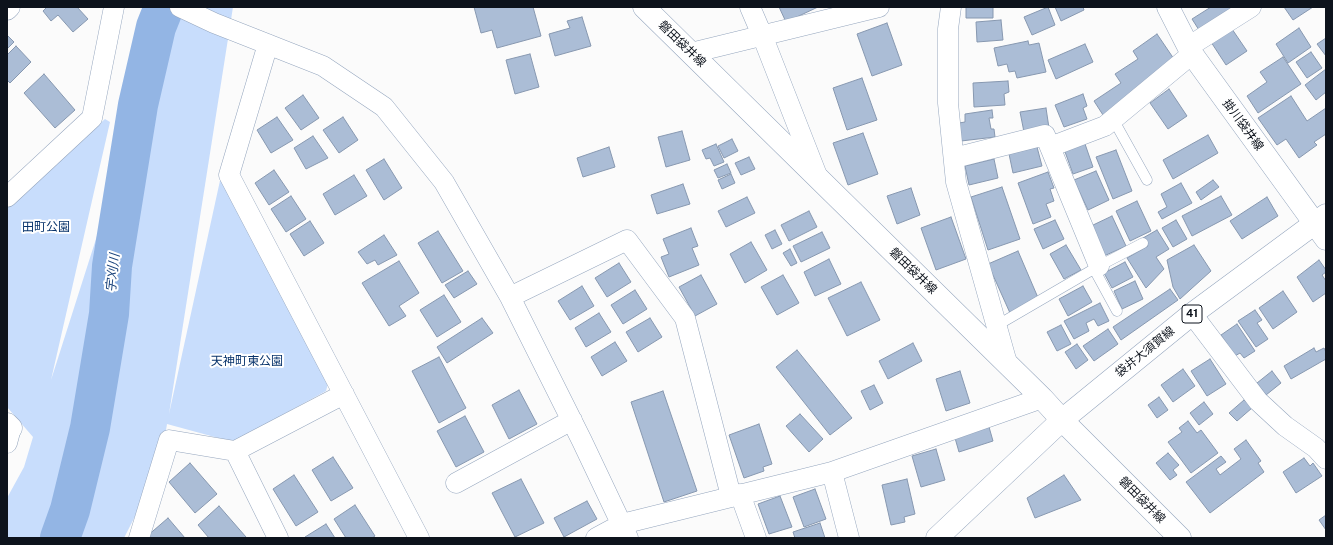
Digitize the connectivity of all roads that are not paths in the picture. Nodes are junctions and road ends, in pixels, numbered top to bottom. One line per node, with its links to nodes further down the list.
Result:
1 (10, 7): 10 (street)
2 (114, 7): 20 (street)
3 (180, 7): 12 (street)
4 (644, 7): 14 (main road, 磐田袋井線)
5 (750, 7): 11 (street)
6 (879, 7): 11 (street)
7 (952, 7): 17 (street)
8 (1168, 7): 13 (main road, 掛川袋井線)
9 (1251, 7): 13 (street)
10 (7, 10)
11 (762, 35): 14 (street); 18 (street)
12 (268, 44): 24 (street); 29 (street)
13 (1190, 50): 15 (street); 21 (main road, 掛川袋井線)
14 (691, 53): 18 (main road, 磐田袋井線)
15 (1113, 119): 16 (street); 19 (lane)
16 (1050, 147): 17 (street); 23 (street)
17 (954, 158): 27 (street)
18 (818, 178): 28 (main road, 磐田袋井線)
19 (1147, 180)
20 (7, 197)
21 (1322, 226): 26 (main road, 袋井大須賀線 / 41)
22 (1143, 243): 23 (lane)
23 (1096, 267): 25 (lane); 27 (lane)
24 (510, 297): 31 (street); 37 (street)
25 (1117, 311)
26 (1192, 314): 32 (main road, 袋井大須賀線 / 41); 34 (street)
27 (996, 326): 28 (street)
28 (1006, 363): 30 (main road, 磐田袋井線)
29 (344, 394): 33 (street); 41 (street)
30 (1042, 398): 32 (main road, 磐田袋井線); 35 (street)
31 (572, 420): 36 (street); 38 (street)
32 (1062, 420): 45 (main road, 袋井大須賀線); 46 (main road, 磐田袋井線)
33 (235, 451): 39 (street); 40 (street)
34 (1326, 458)
35 (832, 472): 37 (street); 44 (street)
36 (456, 483)
37 (736, 495): 38 (street); 43 (street)
38 (625, 531): 42 (street)
39 (139, 538)
40 (278, 538)
41 (420, 538)
42 (596, 538)
43 (756, 538)
44 (849, 538)
45 (937, 538)
46 (1180, 538)

